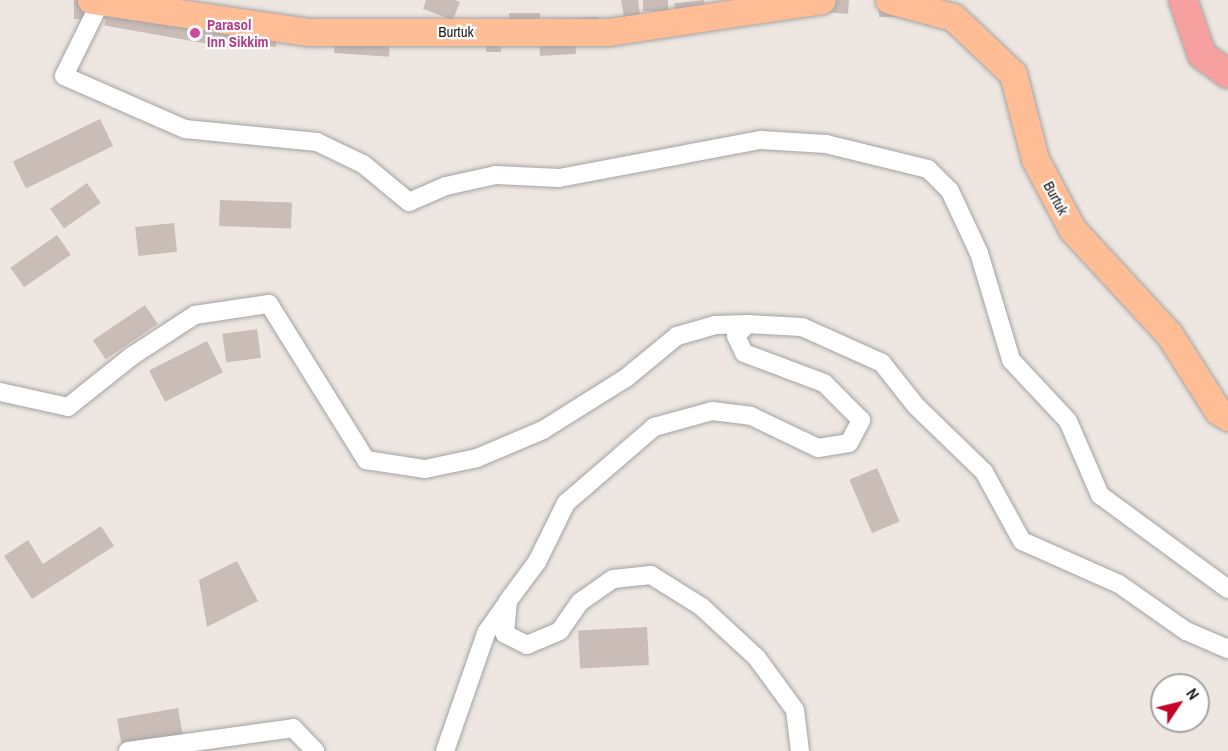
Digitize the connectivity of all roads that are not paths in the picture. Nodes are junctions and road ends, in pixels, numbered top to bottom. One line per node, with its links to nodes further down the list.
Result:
1 (822, 0): 4 (main road, Burtuk)
2 (889, 0): 8 (main road, Burtuk)
3 (1183, 0): 5 (highway)
4 (96, 1): 9 (street)
5 (1228, 74)
6 (747, 324): 7 (street); 10 (street); 11 (street)
7 (0, 392)
8 (1228, 417)
9 (1228, 589)
10 (508, 602): 14 (street); 15 (street)
11 (1228, 649)
12 (128, 751): 13 (street)
13 (315, 751)
14 (445, 751)
15 (800, 751)

